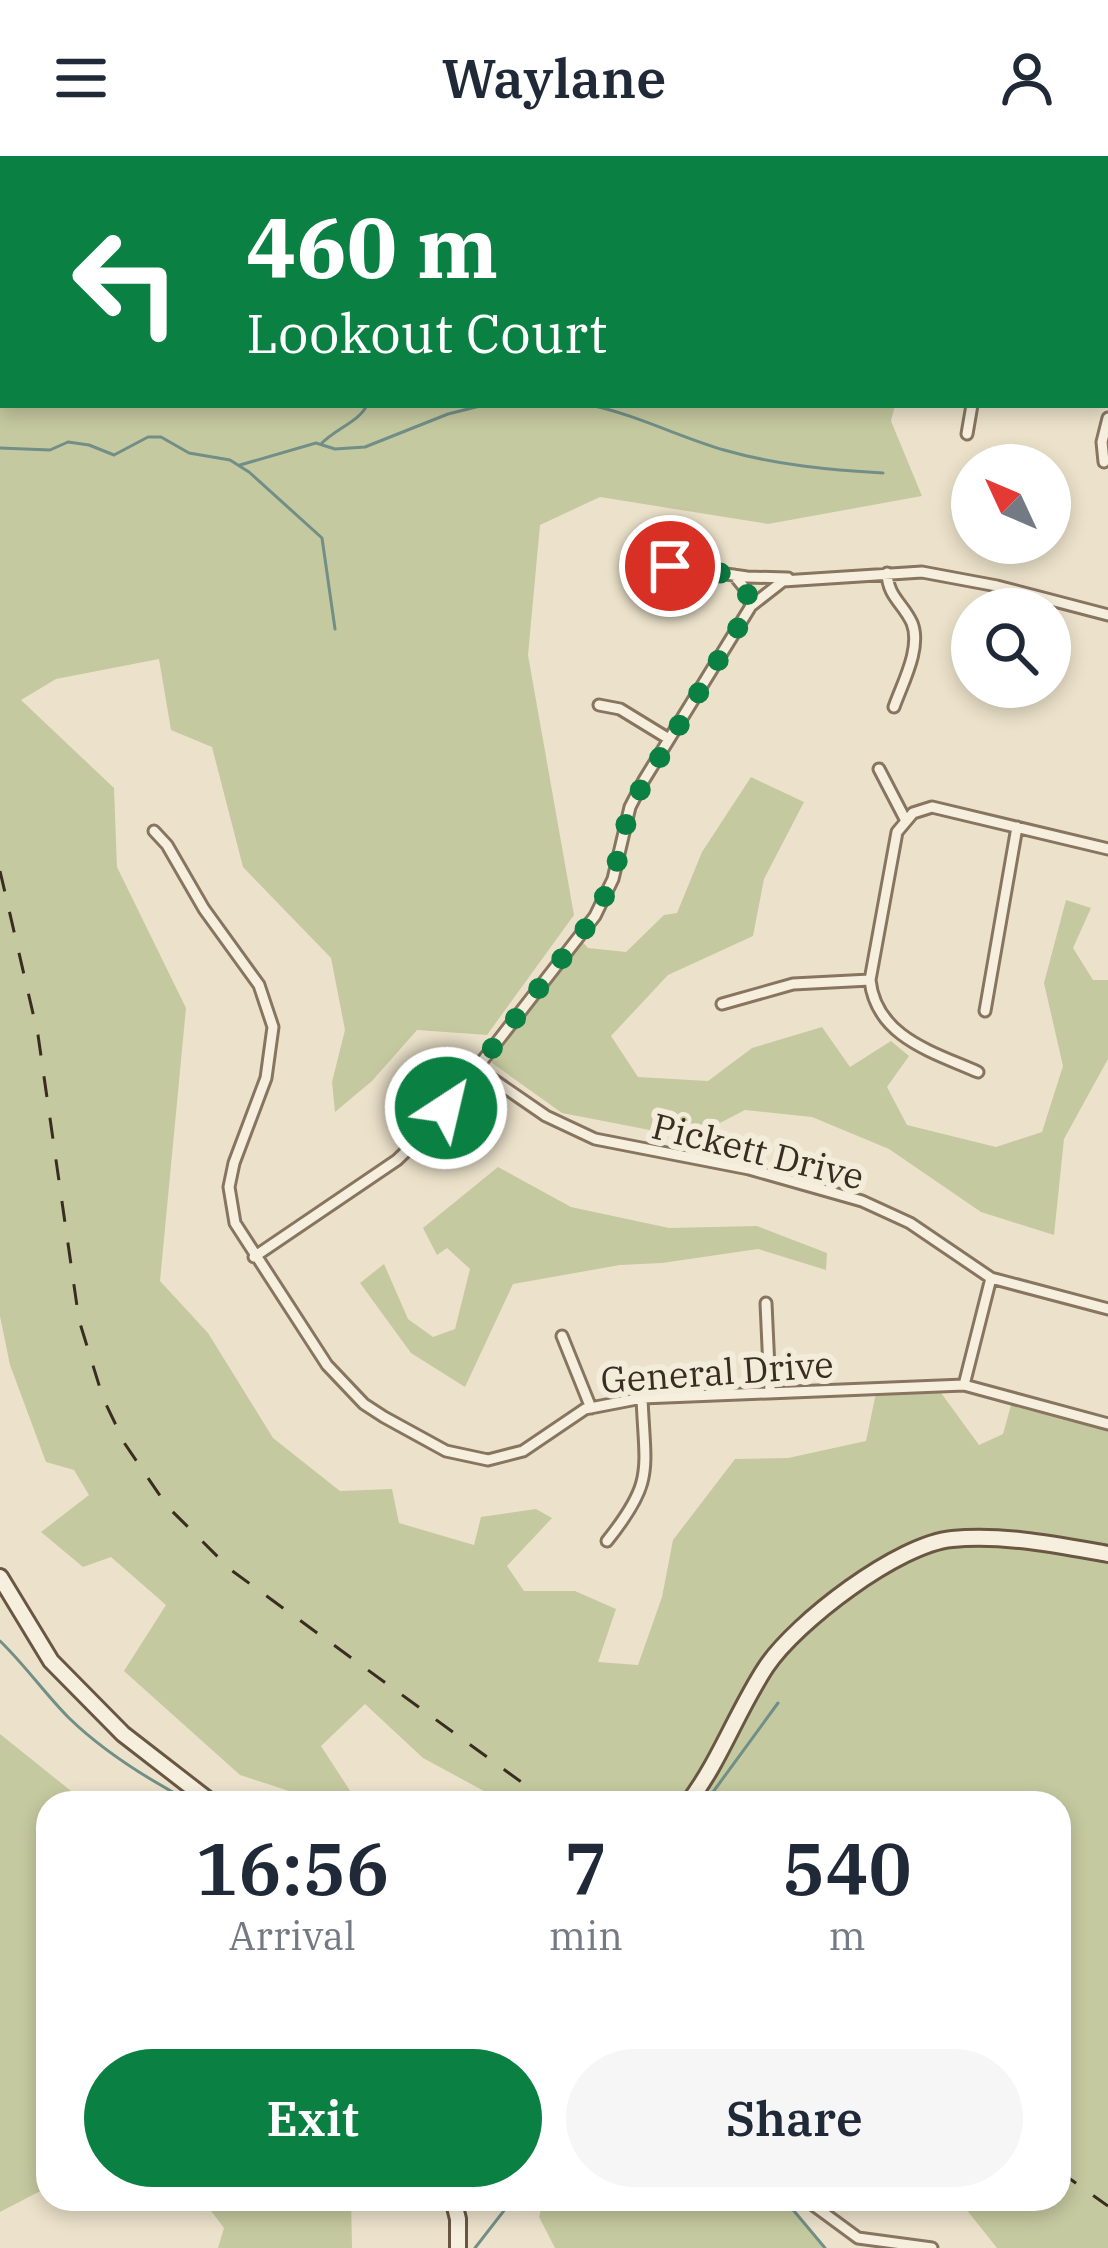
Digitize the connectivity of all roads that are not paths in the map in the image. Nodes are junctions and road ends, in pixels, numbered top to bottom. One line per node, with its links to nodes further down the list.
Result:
1 (972, 408): 3 (street)
2 (1108, 418): 4 (street)
3 (967, 434)
4 (1103, 462)
5 (627, 560): 7 (street)
6 (887, 573): 8 (street); 10 (street); 12 (street)
7 (734, 575): 8 (street); 9 (street)
8 (794, 578): 9 (street)
9 (751, 606): 13 (street)
10 (1108, 615)
11 (599, 705): 13 (street)
12 (894, 707)
13 (669, 739): 22 (street)
14 (879, 769): 15 (street)
15 (905, 819): 16 (street); 19 (street)
16 (1017, 826): 18 (street); 21 (street)
17 (154, 831): 24 (street, General Drive)
18 (1108, 850)
19 (870, 980): 20 (street); 23 (street)
20 (722, 1004)
21 (985, 1011)
22 (475, 1066): 24 (street); 25 (street, Pickett Drive)
23 (978, 1072)
24 (254, 1257): 32 (street, General Drive)
25 (992, 1278): 27 (street, Pickett Drive); 29 (street)
26 (766, 1303): 30 (street)
27 (1108, 1309)
28 (562, 1336): 32 (street)
29 (964, 1385): 30 (street, General Drive); 33 (street, General Drive)
30 (770, 1391): 31 (street, General Drive)
31 (642, 1398): 32 (street, General Drive); 34 (street)
32 (591, 1408)
33 (1108, 1424)
34 (607, 1541)
35 (1108, 1554): 38 (street)
36 (0, 1577): 37 (street)
37 (196, 1791)
38 (695, 1791)
39 (456, 2211): 41 (street)
40 (819, 2211): 42 (street)
41 (458, 2248)
42 (932, 2248)

